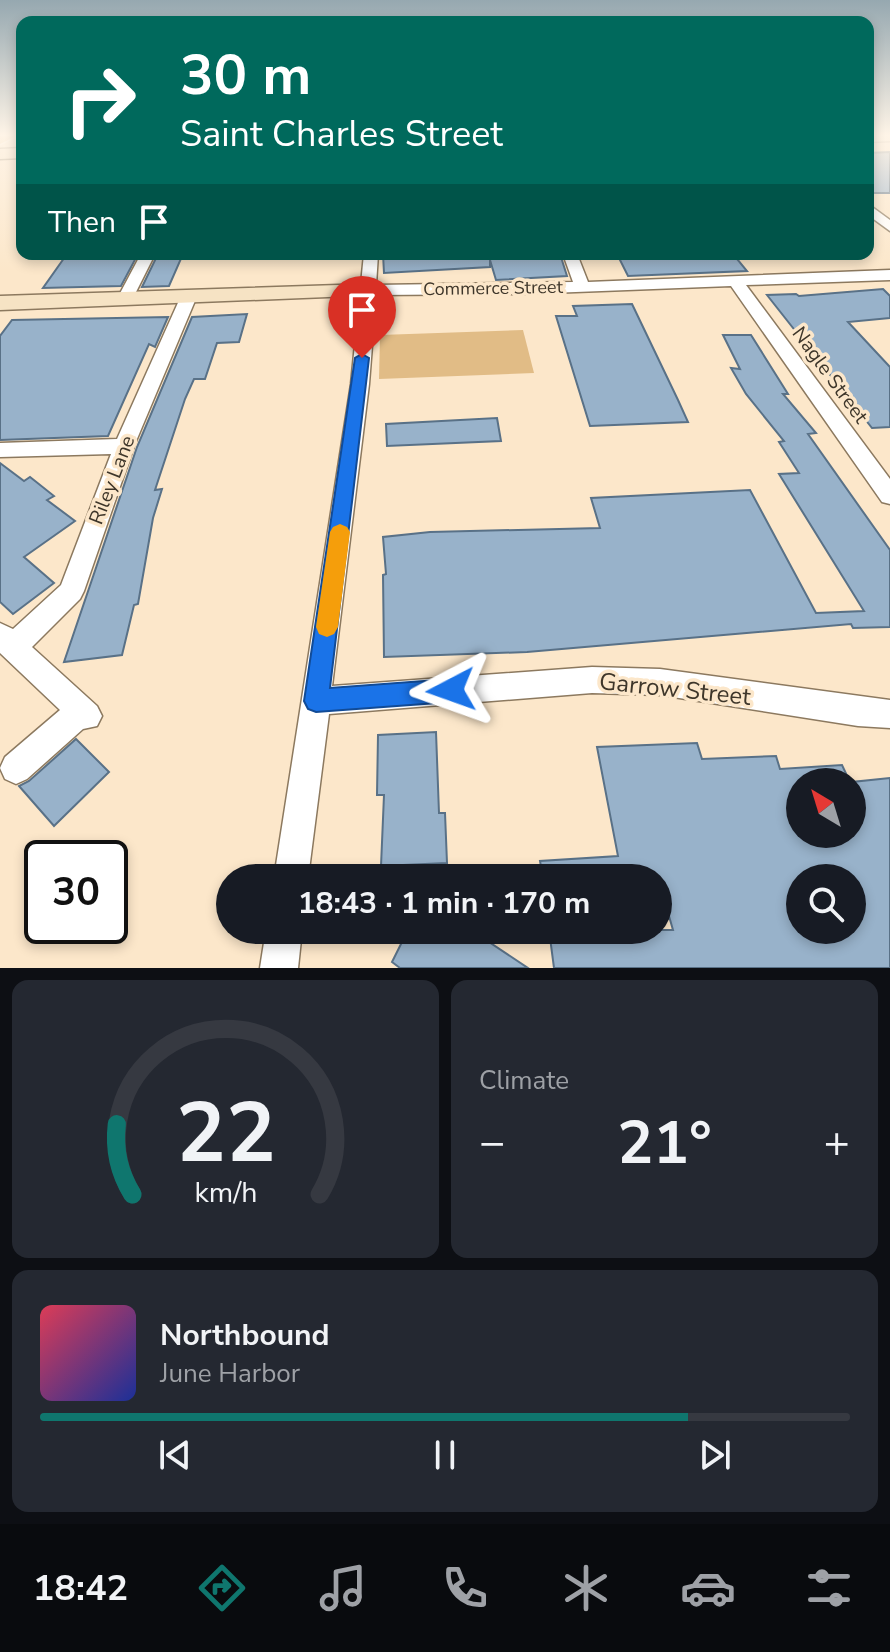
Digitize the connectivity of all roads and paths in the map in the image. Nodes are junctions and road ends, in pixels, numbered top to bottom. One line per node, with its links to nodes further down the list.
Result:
1 (874, 213): 2 (street)
2 (890, 227)
3 (145, 260): 11 (street)
4 (371, 260): 9 (street)
5 (572, 260): 8 (street)
6 (890, 275): 7 (street, Commerce Street)
7 (735, 281): 8 (street, Commerce Street); 15 (street, Nagle Street)
8 (582, 286): 9 (street, Commerce Street)
9 (369, 290): 10 (street, Commerce Street); 17 (street)
10 (189, 296): 11 (street, Commerce Street); 13 (street, Riley Lane)
11 (125, 299): 12 (street, Commerce Street)
12 (0, 303)
13 (124, 446): 14 (street); 16 (street, Riley Lane)
14 (0, 450)
15 (890, 496)
16 (6, 641): 19 (street)
17 (316, 701): 18 (street, Garrow Street); 20 (street)
18 (890, 714)
19 (16, 768)
20 (293, 864)
21 (282, 944): 22 (street)
22 (279, 968)

